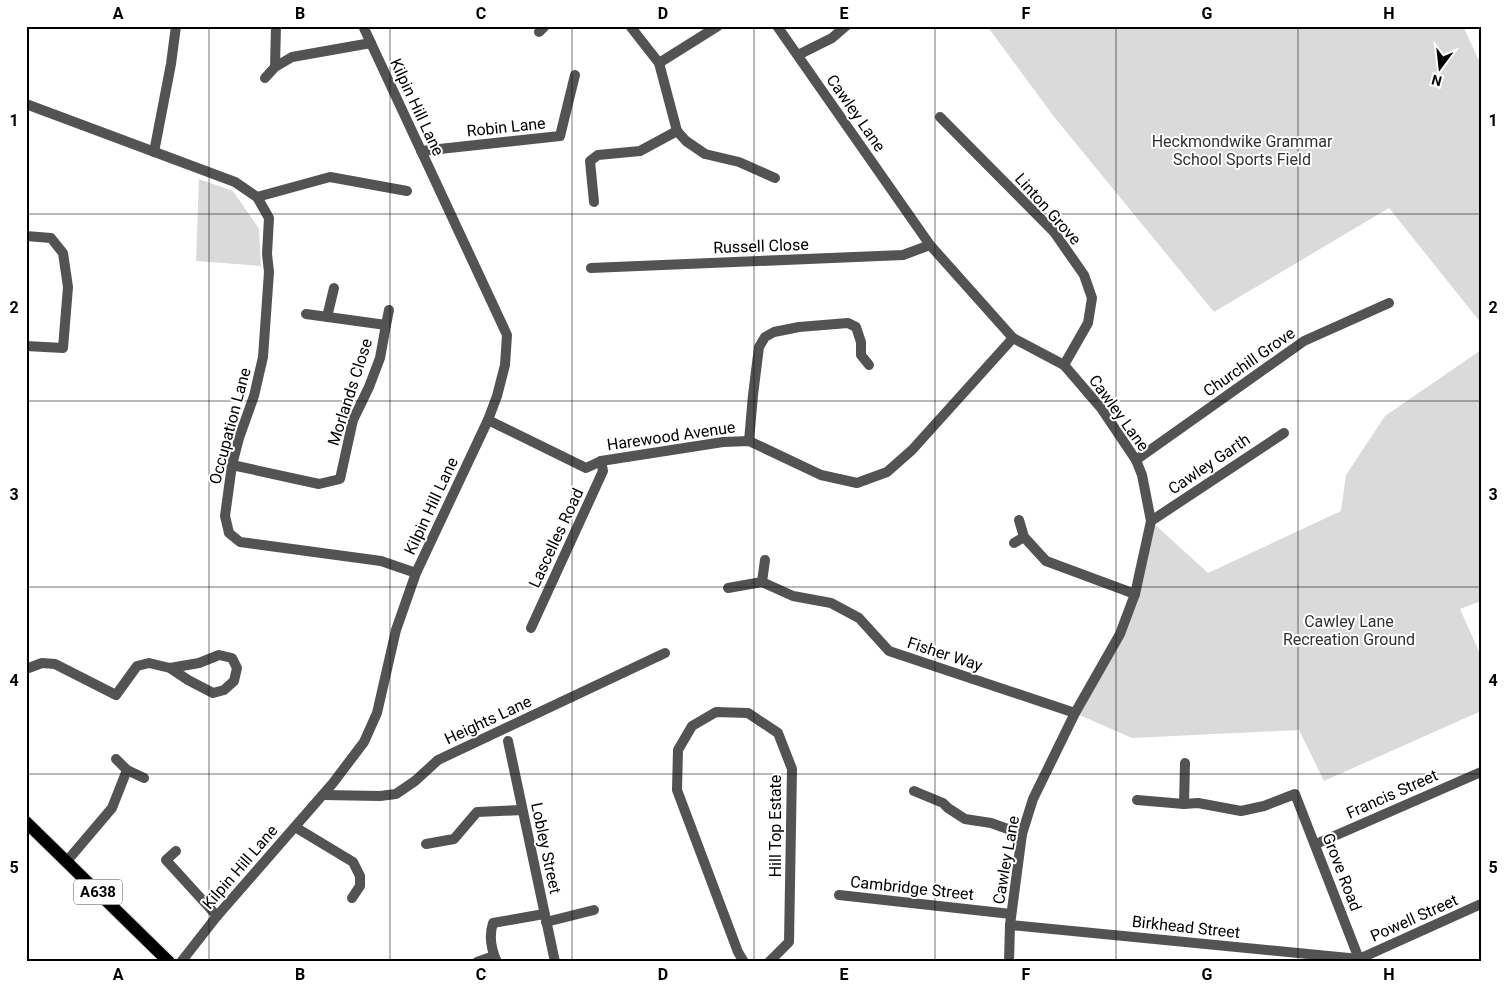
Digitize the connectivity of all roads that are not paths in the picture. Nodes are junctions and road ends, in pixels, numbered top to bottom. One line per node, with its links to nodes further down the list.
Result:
1 (176, 26): 18 (street)
2 (276, 26): 11 (street)
3 (363, 26): 8 (street, Kilpin Hill Lane)
4 (630, 26): 10 (street)
5 (718, 26): 10 (street)
6 (778, 26): 9 (street, Cawley Lane)
7 (846, 26): 9 (street)
8 (371, 43): 11 (street); 17 (street, Kilpin Hill Lane)
9 (798, 55): 24 (street, Cawley Lane)
10 (659, 63): 16 (street)
11 (275, 67): 13 (street)
12 (576, 74): 17 (street, Robin Lane)
13 (265, 78)
14 (26, 104): 18 (street, Occupation Lane)
15 (940, 117): 35 (street, Linton Grove)
16 (677, 131): 19 (street); 22 (street)
17 (421, 151): 36 (street, Kilpin Hill Lane)
18 (154, 152): 21 (street, Occupation Lane)
19 (775, 178)
20 (407, 191): 21 (street)
21 (257, 197): 41 (street, Occupation Lane)
22 (594, 202)
23 (26, 236): 33 (street)
24 (930, 245): 25 (street, Russell Close); 32 (street, Cawley Lane)
25 (591, 268)
26 (334, 288): 30 (street)
27 (1388, 303): 39 (street, Churchill Grove)
28 (389, 310): 31 (street, Morlands Close)
29 (306, 314): 30 (street, Morlands Close)
30 (327, 317): 31 (street, Morlands Close)
31 (386, 324): 41 (street, Morlands Close)
32 (1013, 338): 35 (street, Cawley Lane); 38 (street, Harewood Avenue)
33 (26, 346)
34 (869, 365): 38 (street)
35 (1064, 365): 39 (street, Cawley Lane)
36 (488, 420): 40 (street, Harewood Avenue); 47 (street, Kilpin Hill Lane)
37 (1284, 433): 43 (street, Cawley Garth)
38 (749, 441): 40 (street, Harewood Avenue)
39 (1136, 460): 43 (street, Cawley Lane)
40 (601, 461): 51 (street, Lascelles Road)
41 (232, 465): 47 (street, Occupation Lane)
42 (1019, 520): 44 (street)
43 (1151, 521): 50 (street, Cawley Lane)
44 (1024, 537): 45 (street); 50 (street)
45 (1014, 542)
46 (765, 560): 48 (street)
47 (416, 573): 63 (street, Kilpin Hill Lane)
48 (762, 582): 49 (street); 55 (street, Fisher Way)
49 (728, 588)
50 (1135, 594): 55 (street, Cawley Lane)
51 (531, 628)
52 (665, 653): 63 (street, Heights Lane)
53 (170, 668): 53 (street); 54 (street)
54 (26, 669)
55 (1075, 713): 69 (street, Cawley Lane)
56 (508, 741): 66 (street, Lobley Street)
57 (116, 759): 59 (street)
58 (1185, 763): 65 (street)
59 (128, 770): 61 (street); 73 (street)
60 (1481, 772): 71 (street, Francis Street)
61 (144, 778)
62 (914, 791): 69 (street)
63 (324, 795): 68 (street, Kilpin Hill Lane)
64 (1137, 800): 65 (street)
65 (1184, 804): 71 (street, Grove Road)
66 (522, 810): 70 (street); 79 (street, Lobley Street)
67 (26, 822): 73 (main road, A638)
68 (295, 828): 75 (street); 78 (street, Kilpin Hill Lane)
69 (1022, 834): 80 (street, Cawley Lane)
70 (426, 844)
71 (1316, 844): 82 (street, Grove Road)
72 (176, 851): 78 (street)
73 (67, 861): 83 (main road, A638)
74 (839, 895): 80 (street, Cambridge Street)
75 (352, 898)
76 (1481, 904): 82 (street, Powell Street)
77 (594, 910): 79 (street)
78 (217, 916): 84 (street, Kilpin Hill Lane)
79 (545, 918): 81 (street); 86 (street, Lobley Street)
80 (1010, 919): 82 (street, Birkhead Street); 89 (street, Cawley Lane)
81 (495, 959): 85 (street)
82 (1359, 960)
83 (169, 962)
84 (180, 962)
85 (477, 962)
86 (555, 962)
87 (744, 962): 88 (street, Hill Top Estate)
88 (769, 962)
89 (1009, 962)

